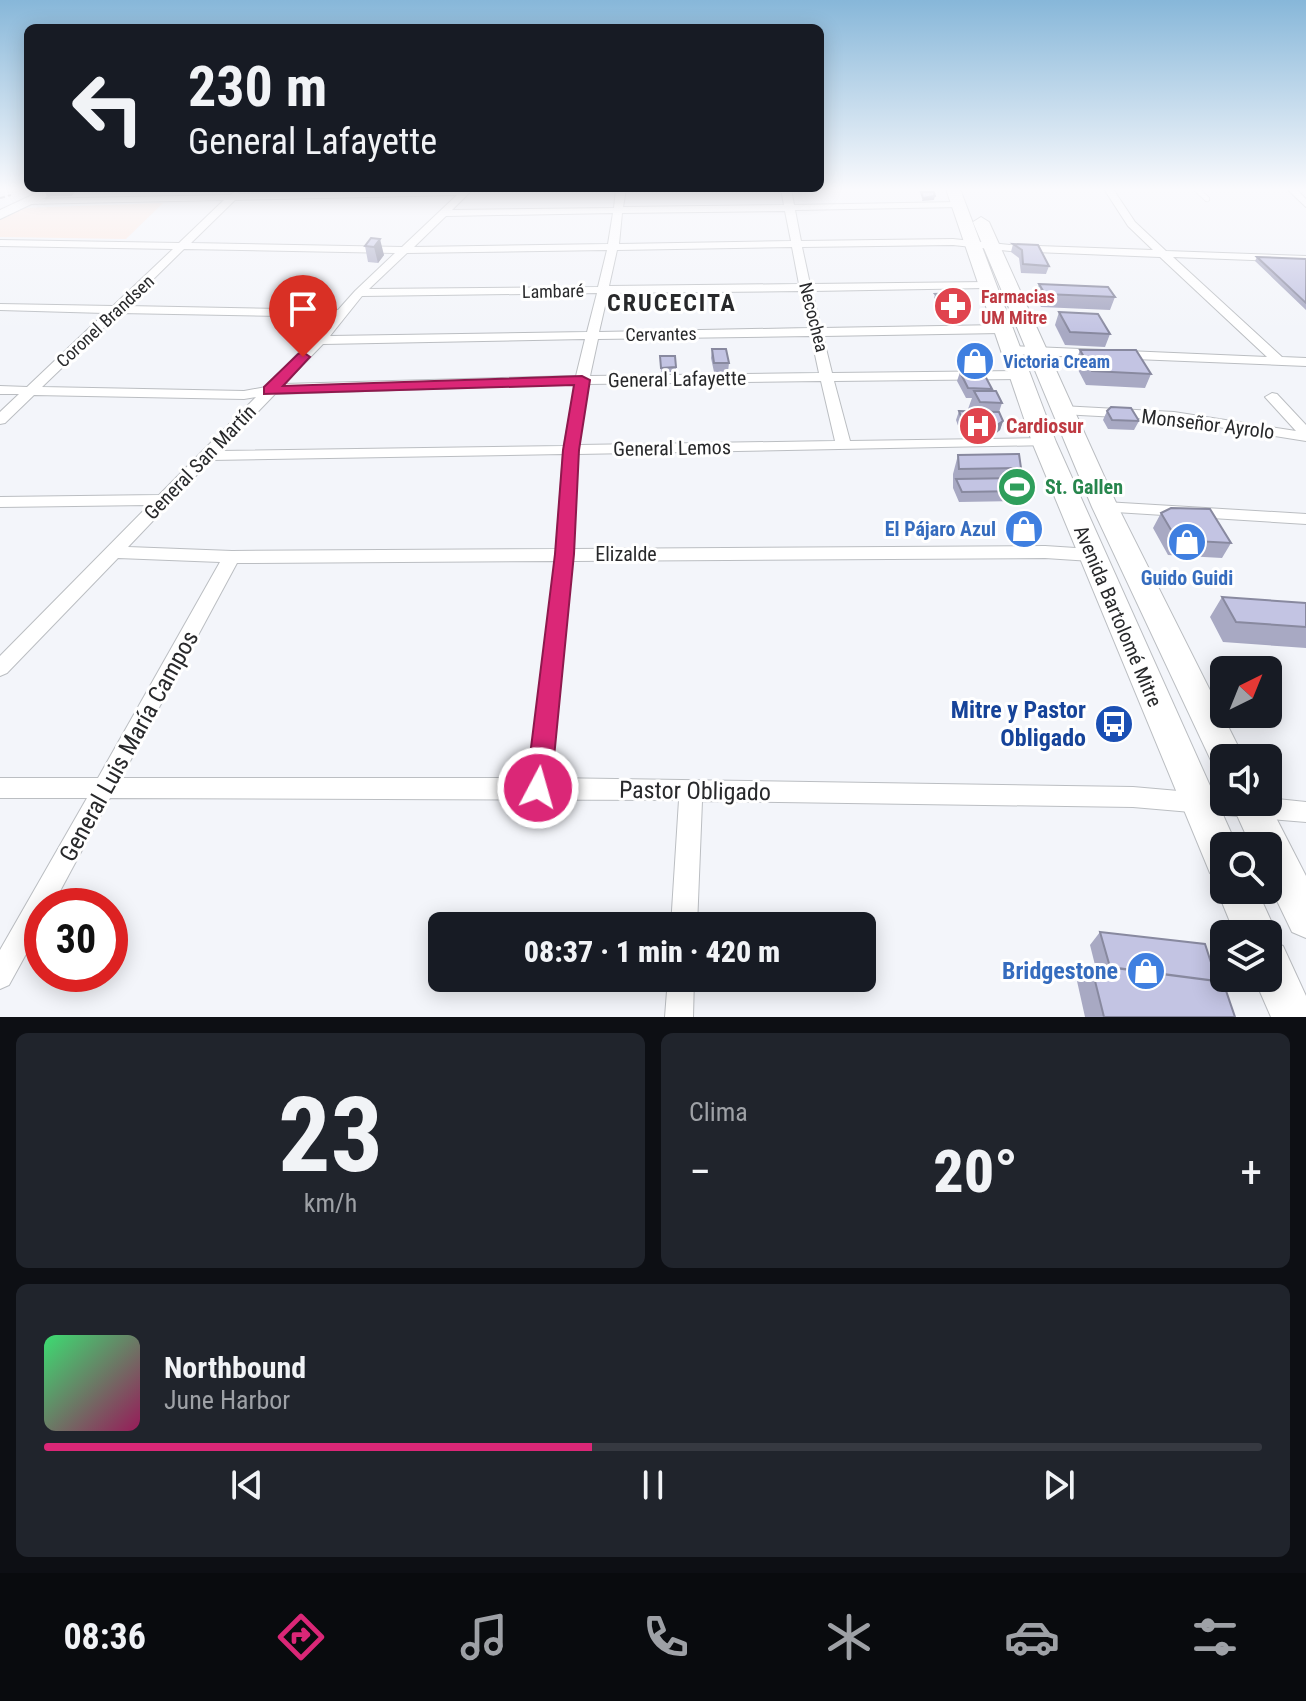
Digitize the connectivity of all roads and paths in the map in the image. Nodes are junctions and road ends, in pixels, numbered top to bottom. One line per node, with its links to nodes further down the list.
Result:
1 (194, 236): 11 (street, Coronel Brandsen)
2 (422, 236): 13 (street, General San Martín)
3 (614, 236): 12 (street)
4 (796, 236): 10 (street, Necochea)
5 (977, 236): 9 (main road, Avenida Bartolomé Mitre)
6 (979, 236): 9 (main road, Avenida Bartolomé Mitre)
7 (1144, 236): 14 (street)
8 (0, 243): 11 (street)
9 (981, 244): 10 (street); 14 (street); 16 (main road, Avenida Bartolomé Mitre); 27 (main road, Avenida Bartolomé Mitre)
10 (798, 245): 12 (street); 17 (street, Necochea)
11 (185, 246): 13 (street); 21 (street, Coronel Brandsen)
12 (613, 247): 13 (street); 18 (street)
13 (408, 250): 19 (street, General San Martín)
14 (1162, 254): 15 (street); 28 (street)
15 (1306, 259)
16 (986, 285): 17 (street, Lambaré); 25 (main road, Avenida Bartolomé Mitre)
17 (805, 287): 18 (street, Lambaré); 23 (street, Necochea)
18 (603, 290): 19 (street, Lambaré); 24 (street)
19 (359, 293): 22 (street, General San Martín)
20 (0, 307): 21 (street)
21 (119, 308): 22 (street); 34 (street, Coronel Brandsen)
22 (344, 314): 26 (street, General San Martín)
23 (818, 332): 24 (street, Cervantes); 25 (street, Cervantes); 31 (street, Necochea)
24 (593, 335): 26 (street, Cervantes); 32 (street)
25 (1006, 339): 27 (street, Cervantes); 30 (main road, Avenida Bartolomé Mitre)
26 (320, 340): 35 (street, General San Martín)
27 (1035, 351): 28 (street, Cervantes); 37 (main road, Avenida Bartolomé Mitre)
28 (1279, 361): 29 (street, Cervantes)
29 (1306, 362)
30 (1020, 375): 31 (street, General Lafayette); 40 (main road, Avenida Bartolomé Mitre)
31 (829, 377): 32 (street, General Lafayette); 41 (street, Necochea)
32 (582, 380): 35 (street, General Lafayette); 42 (street)
33 (0, 390): 34 (street, General Lafayette)
34 (31, 391): 35 (street, General Lafayette); 38 (street, Coronel Brandsen)
35 (270, 391): 43 (street, General San Martín)
36 (1272, 397): 39 (street)
37 (1061, 410): 39 (street, Monseñor Ayrolo); 46 (main road, Avenida Bartolomé Mitre)
38 (0, 420)
39 (1306, 435)
40 (1044, 442): 41 (street, General Lemos); 50 (main road, Avenida Bartolomé Mitre)
41 (843, 444): 42 (street, General Lemos)
42 (571, 450): 43 (street, General Lemos); 49 (street)
43 (204, 456): 44 (street, General San Martín)
44 (161, 500): 45 (street); 48 (street, General San Martín)
45 (0, 502)
46 (1105, 507): 47 (street); 53 (main road, Avenida Bartolomé Mitre)
47 (1306, 519)
48 (113, 552): 51 (street, Elizalde); 52 (street, General San Martín)
49 (564, 554): 50 (street, Elizalde); 51 (street, Elizalde); 55 (street)
50 (1091, 555): 58 (main road, Avenida Bartolomé Mitre)
51 (232, 557): 56 (street, General Luis María Campos)
52 (0, 668)
53 (1220, 744)
54 (0, 788): 56 (street, Pastor Obligado)
55 (538, 788): 56 (street, Pastor Obligado); 57 (street, Pastor Obligado)
56 (106, 790): 66 (street, General Luis María Campos)
57 (691, 792): 58 (street, Pastor Obligado); 64 (street)
58 (1198, 801): 59 (street, Pastor Obligado); 63 (main road, Avenida Bartolomé Mitre)
59 (1210, 801)
60 (1282, 808): 61 (street, Pastor Obligado)
61 (1306, 812)
62 (1256, 816): 65 (main road)
63 (1212, 832)
64 (685, 912)
65 (1306, 918)
66 (0, 976)
67 (680, 992): 69 (street)
68 (1282, 992): 70 (main road)
69 (679, 1017)
70 (1293, 1017)

